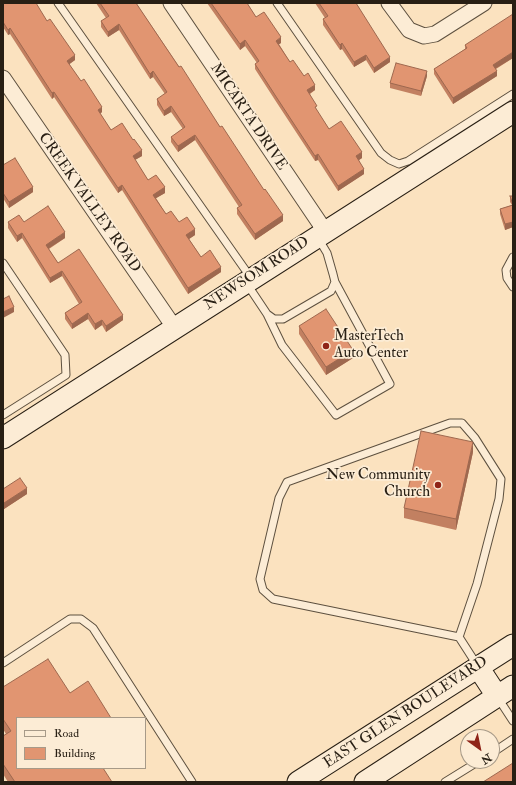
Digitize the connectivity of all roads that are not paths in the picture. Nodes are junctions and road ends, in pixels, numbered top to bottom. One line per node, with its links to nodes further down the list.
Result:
1 (58, 3): 12 (lane)
2 (171, 3): 9 (street, MICARTA DRIVE)
3 (277, 3): 7 (lane)
4 (389, 3): 5 (street)
5 (484, 3)
6 (3, 78): 16 (street, CREEK VALLEY ROAD)
7 (513, 94)
8 (513, 112): 9 (street, NEWSOM ROAD)
9 (321, 233): 12 (street, NEWSOM ROAD); 13 (lane)
10 (513, 257): 14 (lane)
11 (3, 263): 17 (lane)
12 (248, 280): 15 (lane); 16 (street, NEWSOM ROAD)
13 (335, 282): 15 (lane); 15 (lane)
14 (513, 287)
15 (267, 314)
16 (174, 327): 18 (street, NEWSOM ROAD)
17 (3, 415)
18 (3, 438)
19 (459, 637): 19 (lane); 22 (lane)
20 (513, 645): 22 (street, EAST GLEN BOULEVARD)
21 (3, 663): 28 (lane)
22 (478, 667): 23 (street); 29 (street, EAST GLEN BOULEVARD)
23 (505, 691): 24 (lane); 30 (street)
24 (513, 721)
25 (513, 739): 26 (lane)
26 (500, 748)
27 (466, 769): 31 (lane)
28 (192, 782)
29 (298, 782)
30 (365, 782)
31 (445, 782)

